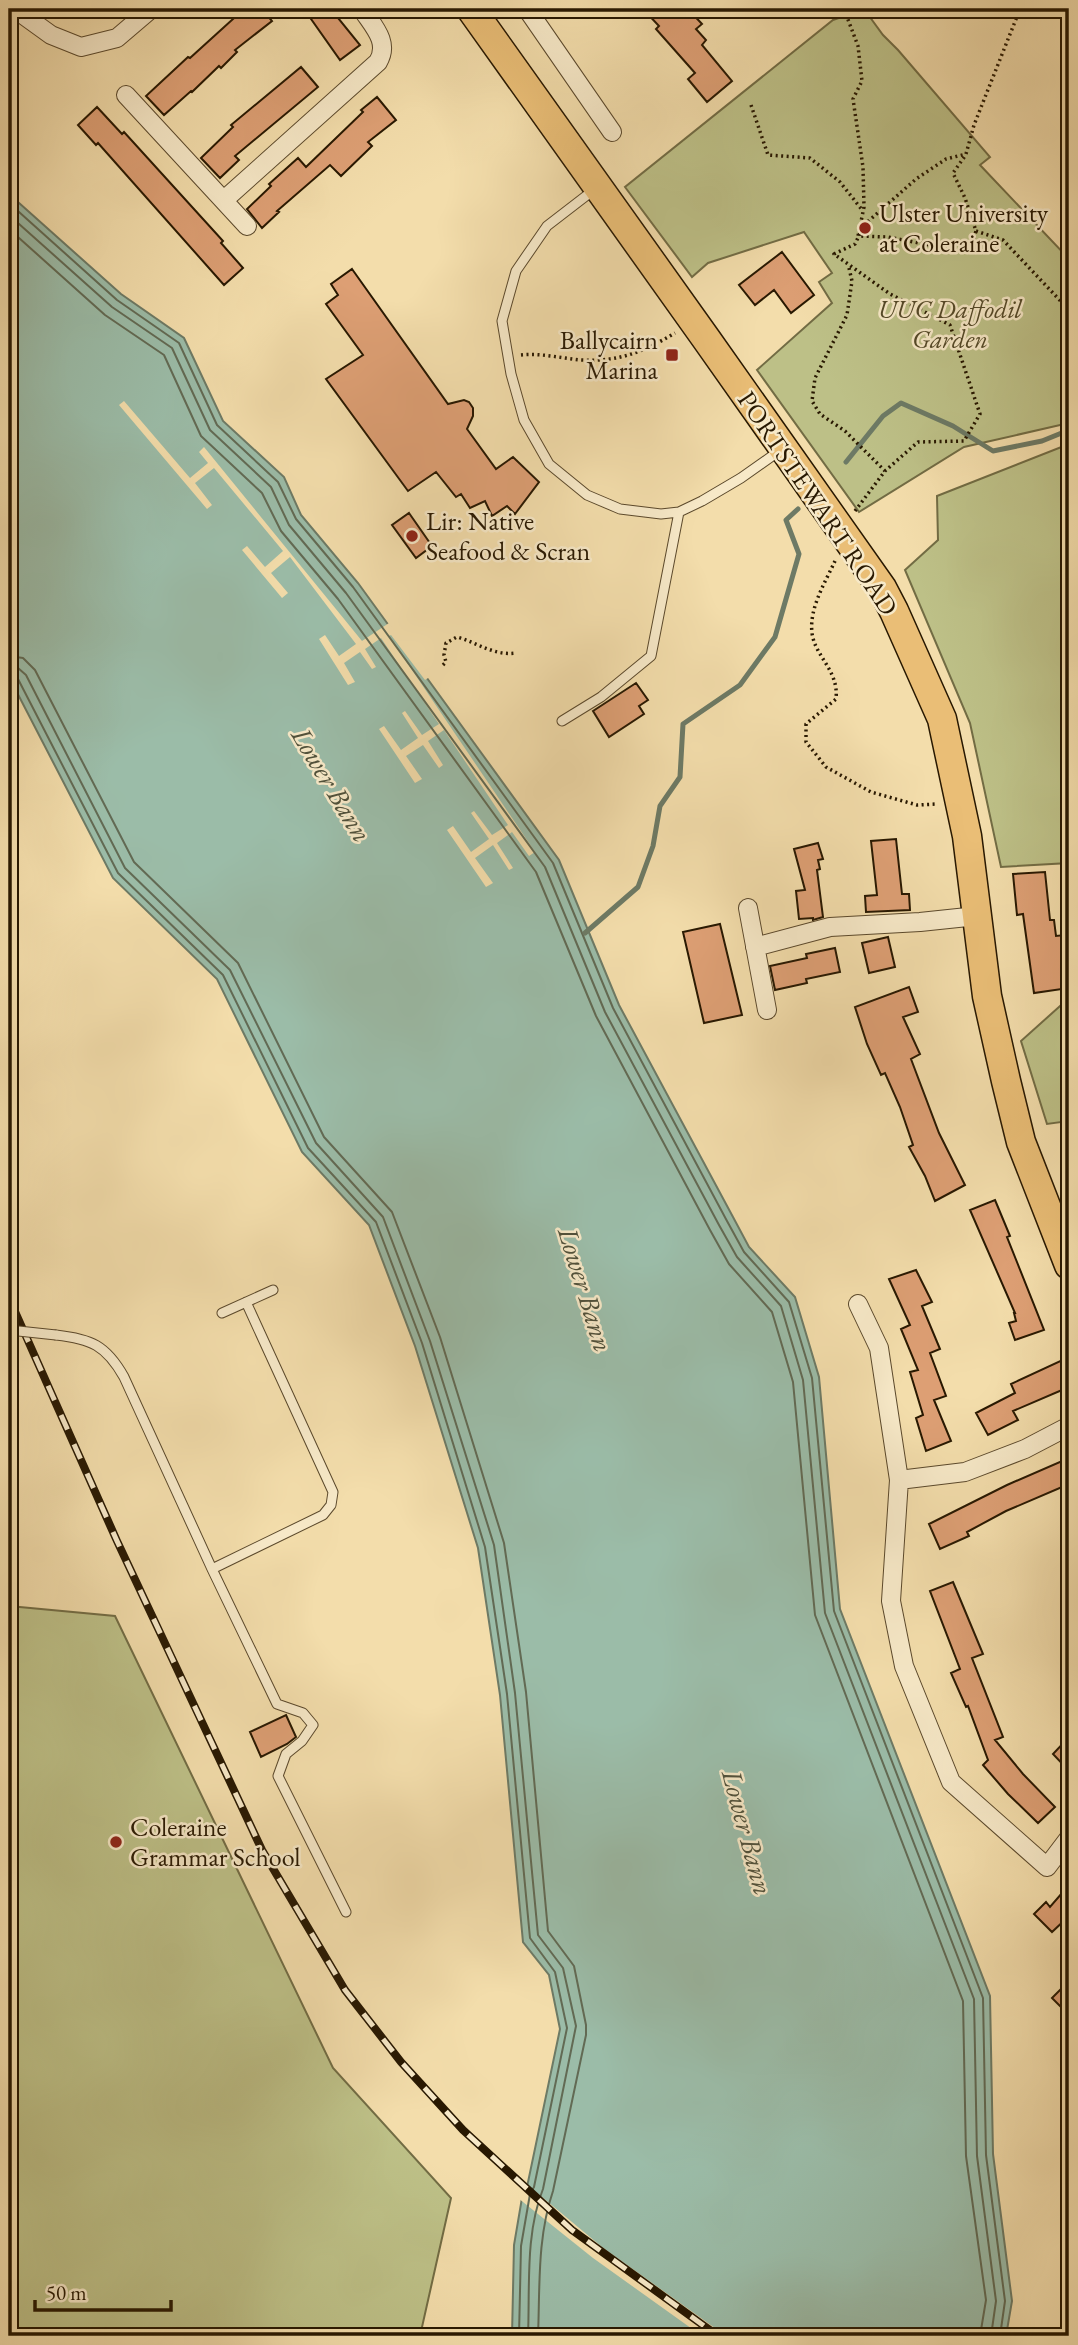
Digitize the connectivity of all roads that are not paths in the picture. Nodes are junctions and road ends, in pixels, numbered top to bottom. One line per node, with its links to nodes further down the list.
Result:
1 (15, 9): 2 (street)
2 (151, 9)
3 (362, 9): 9 (street)
4 (471, 9): 8 (main road, PORTSTEWART ROAD)
5 (527, 9): 7 (street)
6 (126, 95): 9 (street)
7 (612, 132)
8 (599, 185): 11 (main road, PORTSTEWART ROAD); 12 (lane)
9 (224, 200): 10 (street)
10 (247, 226)
11 (784, 448): 12 (lane); 15 (main road, PORTSTEWART ROAD)
12 (679, 512): 13 (lane)
13 (562, 721)
14 (747, 908): 16 (street)
15 (977, 916): 16 (street); 18 (main road, PORTSTEWART ROAD)
16 (755, 947): 17 (street)
17 (767, 1010)
18 (1069, 1265)
19 (273, 1290): 20 (lane)
20 (246, 1302): 22 (lane); 26 (lane)
21 (858, 1304): 25 (street)
22 (222, 1313)
23 (9, 1330): 26 (lane, bridge)
24 (1069, 1426): 25 (street)
25 (899, 1480): 27 (street)
26 (212, 1569): 28 (lane)
27 (1069, 1838)
28 (346, 1912)

